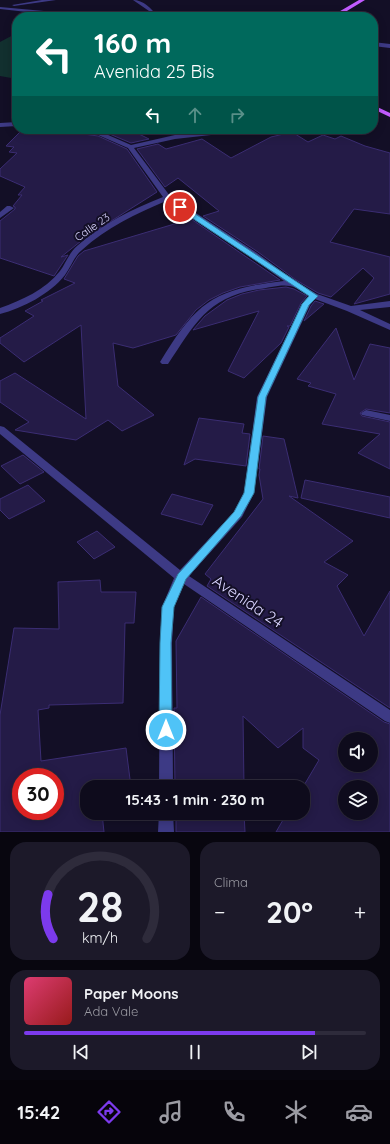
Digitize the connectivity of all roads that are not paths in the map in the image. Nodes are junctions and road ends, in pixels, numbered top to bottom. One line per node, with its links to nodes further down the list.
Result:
1 (54, 0): 4 (street)
2 (135, 0): 6 (street)
3 (364, 0): 7 (main road)
4 (0, 8): 5 (street)
5 (39, 12)
6 (152, 12)
7 (342, 12)
8 (378, 45): 9 (street)
9 (390, 46)
10 (378, 110): 11 (main road)
11 (390, 116)
12 (12, 124): 13 (street)
13 (0, 125)
14 (101, 134): 16 (street)
15 (202, 134): 16 (street)
16 (130, 147): 17 (street)
17 (167, 198): 20 (street); 24 (street, Calle 23)
18 (10, 208): 19 (street)
19 (0, 216)
20 (292, 283): 21 (street); 26 (street)
21 (314, 296): 23 (street); 30 (street)
22 (390, 304): 23 (street)
23 (350, 309): 25 (street)
24 (0, 311)
25 (390, 327)
26 (166, 362)
27 (366, 413): 28 (street)
28 (390, 418)
29 (0, 430): 30 (street, Avenida 24)
30 (181, 577): 31 (street, Avenida 24); 32 (street)
31 (390, 717)
32 (166, 780)
33 (166, 820): 34 (street)
34 (166, 832)

